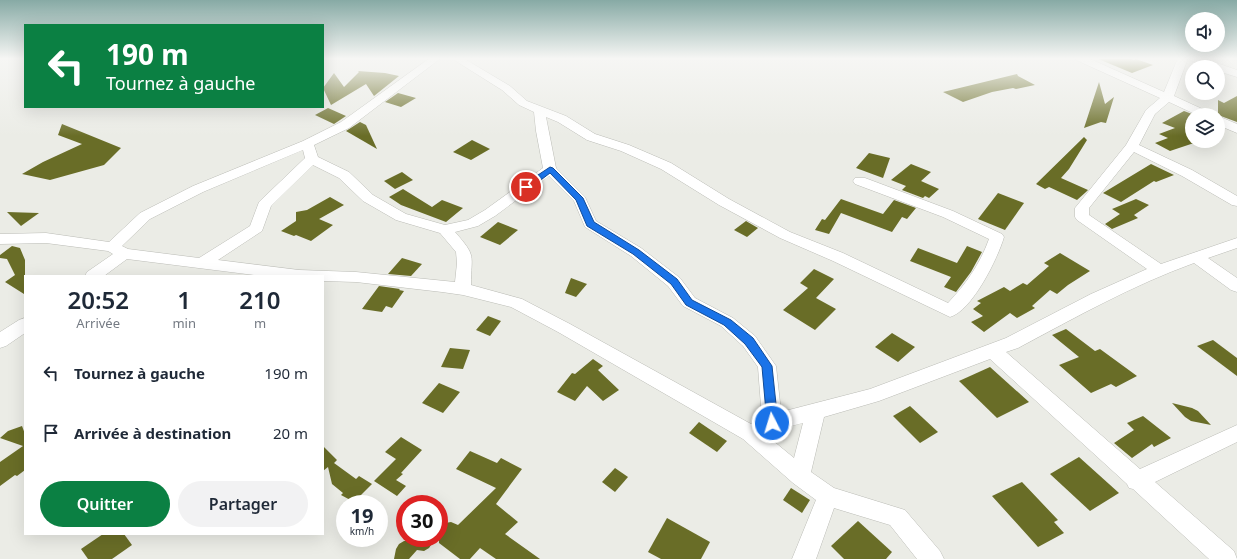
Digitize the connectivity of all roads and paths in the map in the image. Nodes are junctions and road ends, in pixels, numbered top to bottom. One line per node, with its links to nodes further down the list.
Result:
1 (399, 84): 10 (street)
2 (499, 84): 7 (street)
3 (1139, 84): 5 (street)
4 (1173, 84): 5 (street)
5 (1168, 97): 6 (street); 11 (street)
6 (1192, 108)
7 (540, 111): 13 (street); 14 (street)
8 (1225, 123): 9 (street)
9 (1237, 129)
10 (307, 144): 12 (street); 19 (street)
11 (1132, 146): 15 (street); 22 (street)
12 (312, 159): 16 (street); 21 (street)
13 (550, 169): 16 (street); 32 (street)
14 (860, 181)
15 (1237, 202)
16 (445, 230): 27 (street)
17 (0, 239): 19 (street)
18 (1237, 243): 20 (street)
19 (118, 251): 21 (street); 23 (street)
20 (1196, 257): 22 (street); 26 (street)
21 (201, 264): 24 (street)
22 (1159, 270): 30 (street)
23 (94, 275)
24 (299, 275)
25 (324, 276): 27 (street)
26 (1237, 286)
27 (463, 289): 33 (street)
28 (24, 325): 29 (street)
29 (0, 341)
30 (992, 350): 31 (street); 36 (street)
31 (816, 411): 32 (street); 35 (street)
32 (772, 423): 33 (street)
33 (750, 433): 35 (street)
34 (1237, 433): 36 (street)
35 (800, 476): 37 (street)
36 (1136, 481): 40 (street)
37 (828, 496): 38 (street); 39 (street)
38 (804, 559)
39 (932, 559)
40 (1226, 559)

